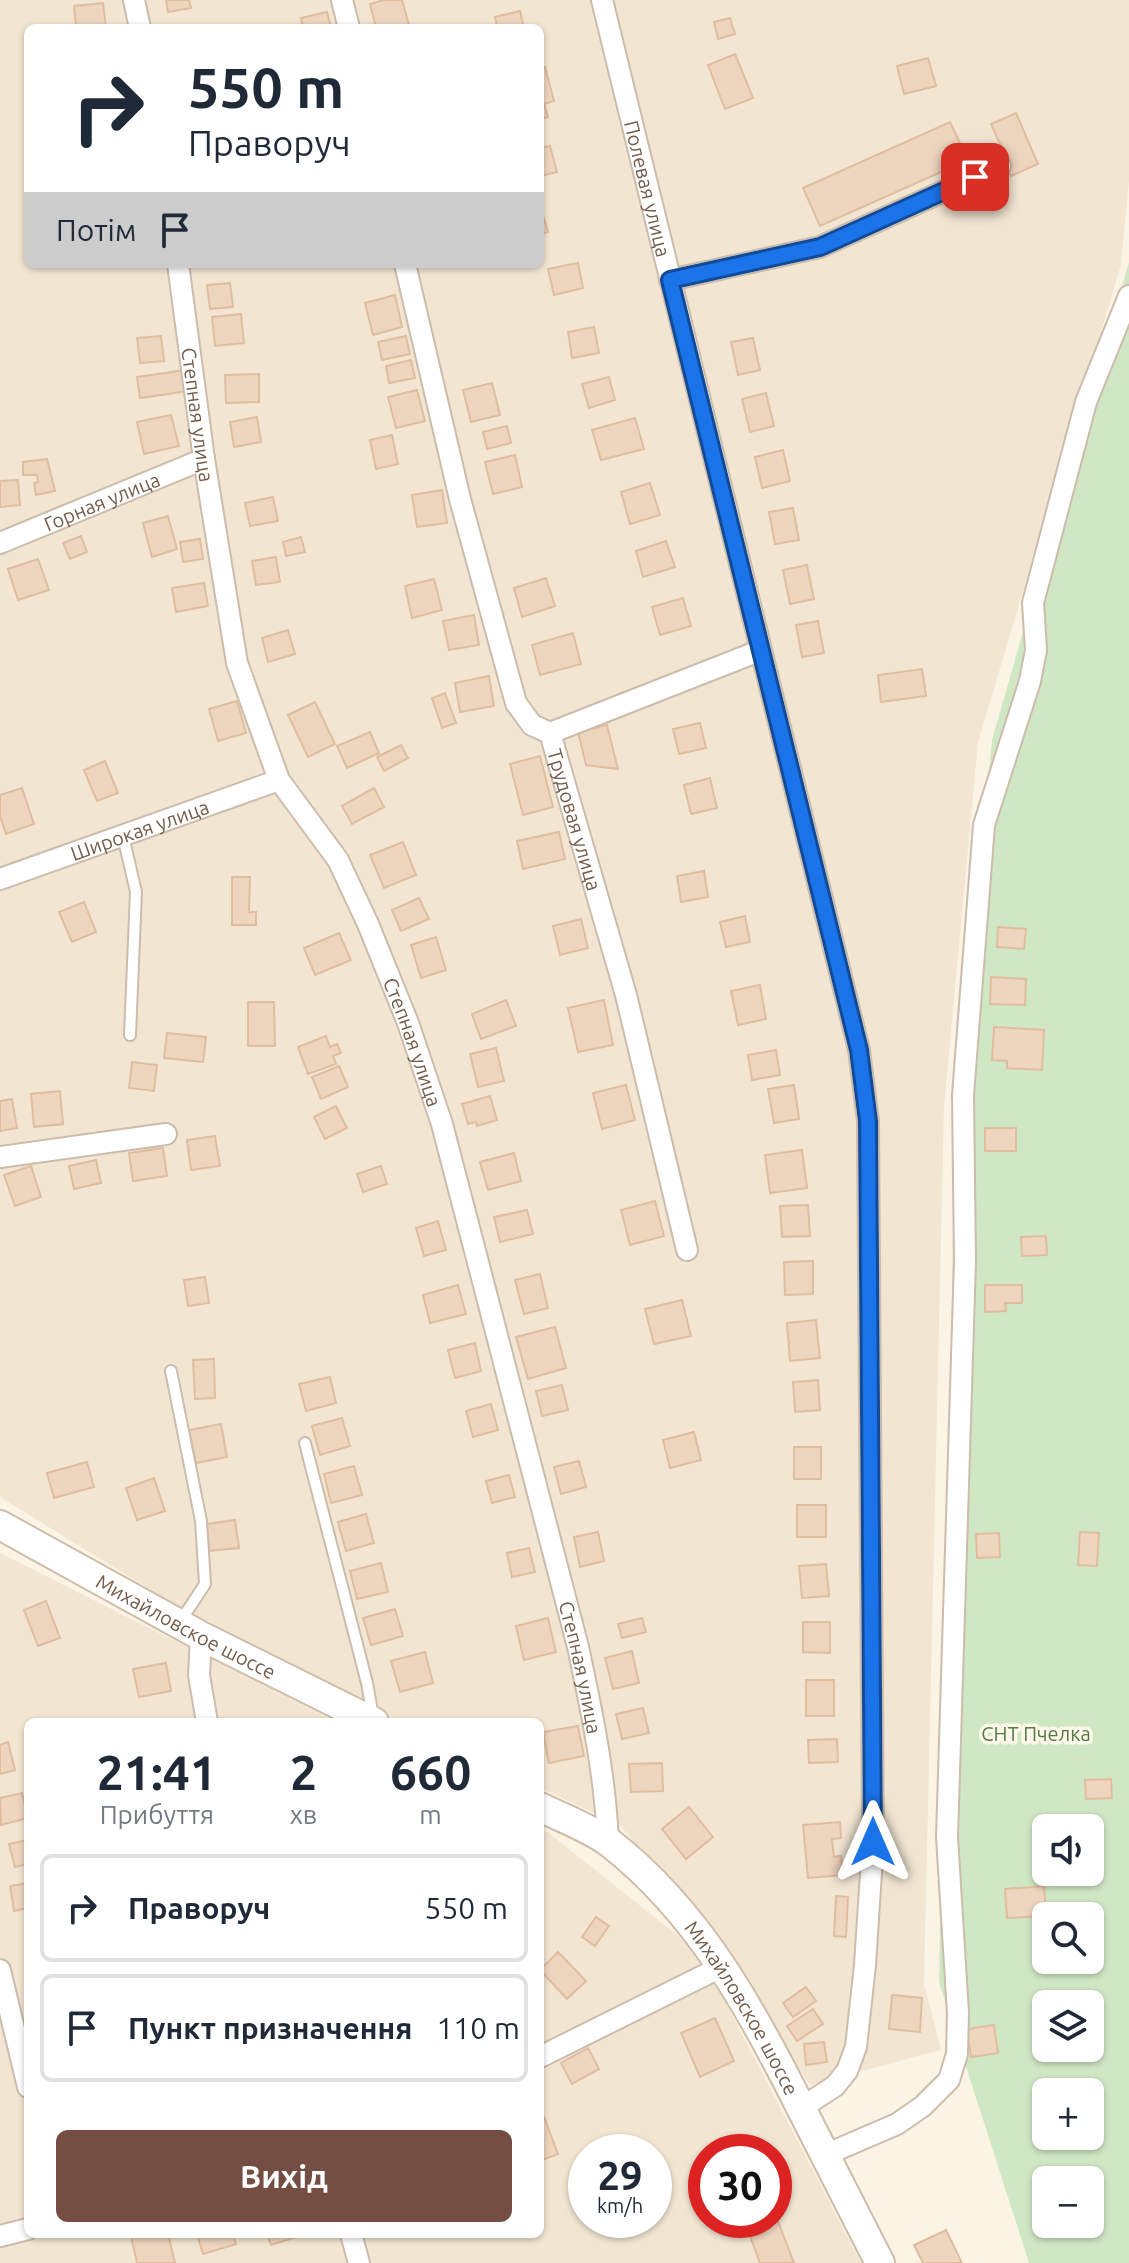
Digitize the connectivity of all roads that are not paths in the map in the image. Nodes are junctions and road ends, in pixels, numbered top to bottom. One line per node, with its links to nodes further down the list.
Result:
1 (134, 0): 4 (street)
2 (342, 0): 5 (street)
3 (602, 0): 9 (street, Полевая улица)
4 (139, 24)
5 (348, 24)
6 (1000, 166): 9 (street)
7 (179, 268): 11 (street, Степная улица)
8 (406, 268): 14 (street, Трудовая улица)
9 (670, 280): 13 (street, Полевая улица)
10 (1129, 296): 36 (street)
11 (204, 459): 12 (street, Горная улица); 15 (street, Степная улица)
12 (0, 543)
13 (759, 651): 14 (street); 35 (street, Полевая улица)
14 (550, 733): 21 (street, Трудовая улица)
15 (279, 780): 16 (street, Широкая улица); 30 (street, Степная улица)
16 (123, 836): 17 (street, Широкая улица); 18 (lane)
17 (0, 879)
18 (130, 1035)
19 (166, 1134): 20 (street)
20 (0, 1157)
21 (687, 1250)
22 (171, 1371): 25 (lane)
23 (305, 1443): 28 (lane)
24 (0, 1525): 25 (main road, Михайловское шоссе)
25 (190, 1629): 26 (street); 27 (main road, Михайловское шоссе)
26 (206, 1718)
27 (366, 1718)
28 (373, 1718)
29 (544, 1809): 30 (main road, Михайловское шоссе)
30 (608, 1841): 31 (main road, Михайловское шоссе)
31 (723, 1966): 33 (street); 35 (main road, Михайловское шоссе)
32 (0, 1970): 34 (street)
33 (544, 2055)
34 (24, 2070)
35 (801, 2108): 36 (main road, Михайловское шоссе)
36 (825, 2155): 41 (main road, Михайловское шоссе)
37 (24, 2230): 38 (street)
38 (0, 2236)
39 (352, 2238): 40 (street)
40 (359, 2263)
41 (880, 2263)

